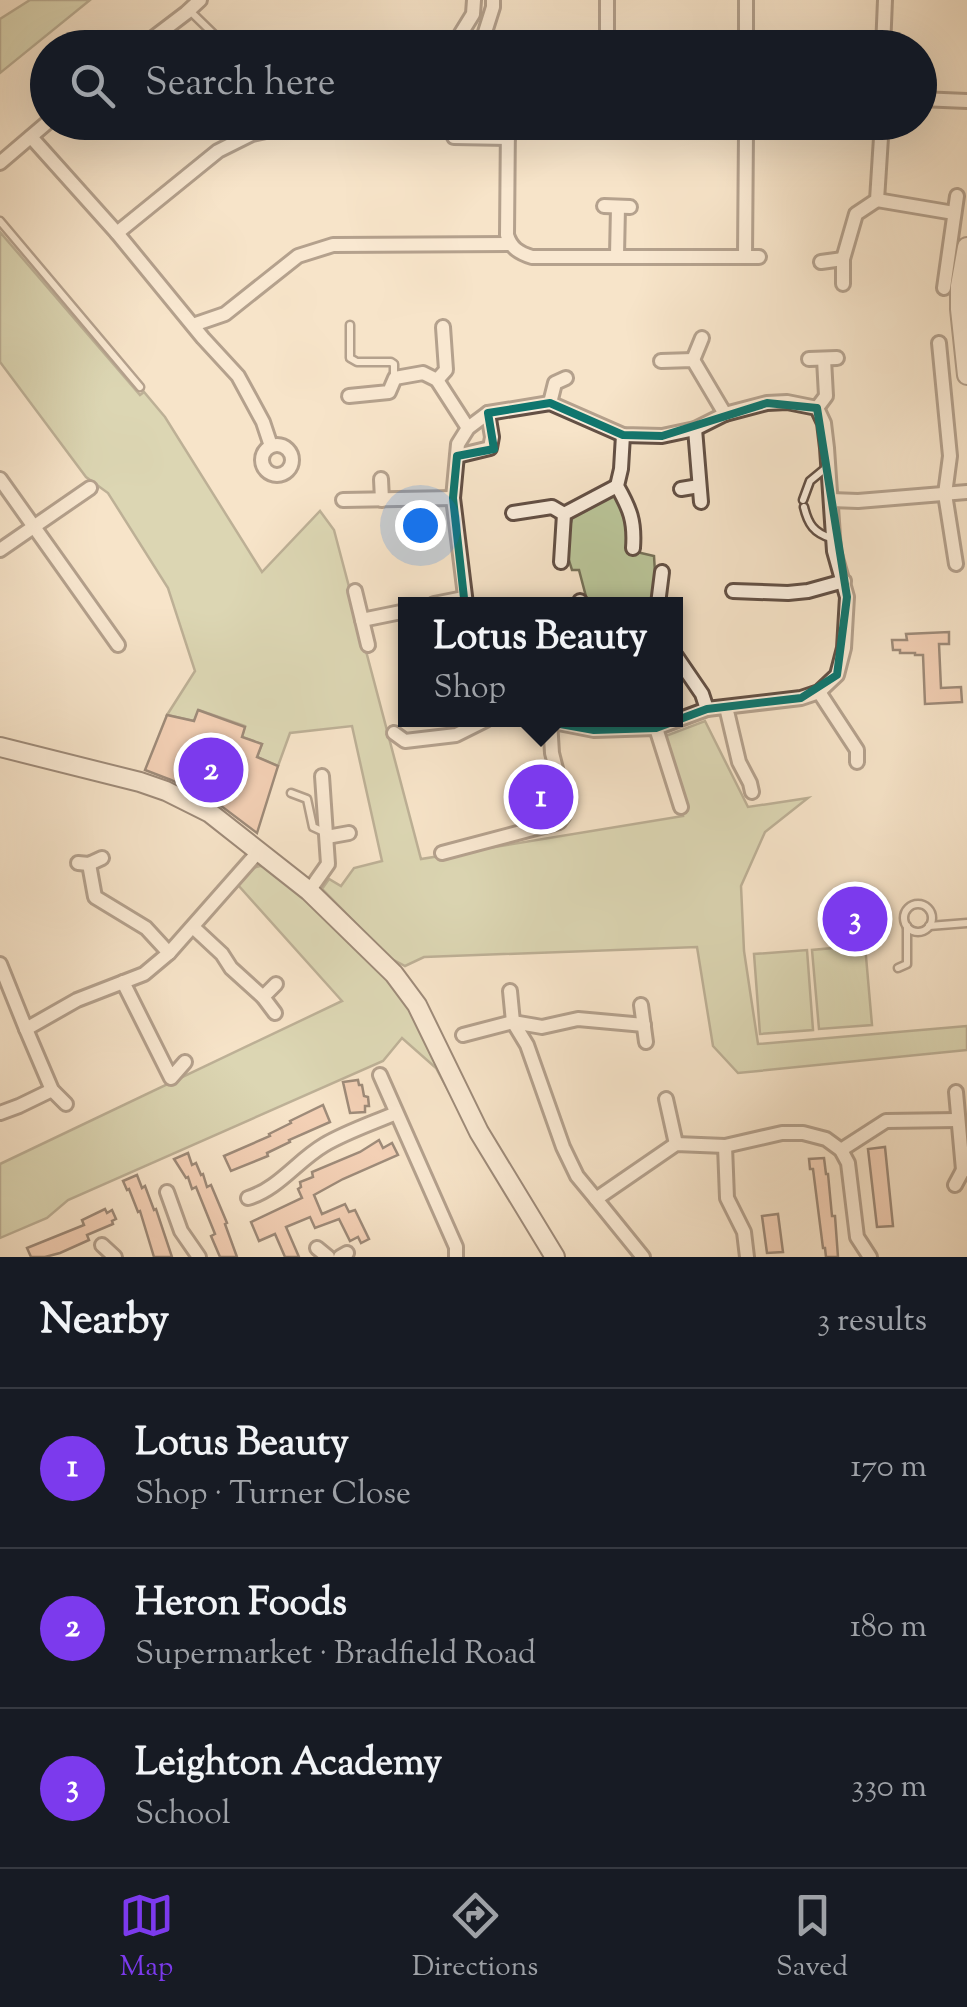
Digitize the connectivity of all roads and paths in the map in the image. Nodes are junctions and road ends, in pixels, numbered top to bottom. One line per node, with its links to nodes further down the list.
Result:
1 (200, 0): 7 (street)
2 (474, 0): 10 (street)
3 (494, 0): 11 (street)
4 (607, 0): 12 (street)
5 (746, 0): 13 (street)
6 (885, 0): 14 (street)
7 (189, 10): 8 (street); 9 (lane)
8 (163, 30)
9 (210, 30)
10 (463, 30)
11 (486, 30)
12 (606, 30)
13 (746, 30)
14 (884, 30)
15 (937, 100): 16 (street)
16 (967, 101)
17 (30, 138): 23 (street)
18 (34, 140): 29 (street)
19 (240, 140): 29 (street)
20 (508, 140): 30 (street)
21 (746, 140): 32 (street)
22 (882, 140): 25 (street)
23 (0, 163)
24 (957, 196): 27 (street)
25 (877, 200): 27 (street); 33 (street)
26 (617, 207): 32 (street)
27 (954, 213): 36 (street)
28 (0, 220): 49 (lane)
29 (117, 233): 37 (street)
30 (510, 244): 32 (street); 37 (street)
31 (967, 247): 45 (main road)
32 (618, 256)
33 (843, 259): 34 (street); 35 (street)
34 (821, 262)
35 (843, 284)
36 (944, 288)
37 (193, 325): 58 (street)
38 (350, 325): 46 (lane)
39 (443, 327): 48 (street)
40 (702, 338): 43 (street)
41 (937, 350): 68 (street)
42 (809, 359): 52 (street)
43 (693, 360): 44 (street); 54 (street)
44 (661, 361)
45 (967, 376)
46 (394, 378): 48 (street); 50 (street)
47 (556, 378): 51 (street)
48 (438, 380): 55 (street)
49 (140, 387)
50 (348, 396)
51 (550, 403): 53 (street); 57 (street)
52 (817, 408): 54 (street); 60 (street)
53 (488, 413): 55 (street); 59 (street)
54 (724, 414): 56 (street)
55 (468, 428): 59 (street)
56 (696, 429): 57 (street); 64 (street)
57 (623, 435): 63 (street)
58 (271, 446)
59 (457, 456): 69 (street)
60 (828, 466): 72 (street); 77 (lane)
61 (0, 479): 76 (street)
62 (381, 479): 71 (street)
63 (617, 486): 75 (street); 78 (street)
64 (699, 486): 66 (street); 73 (street)
65 (90, 488): 76 (street)
66 (681, 489)
67 (967, 492): 68 (street)
68 (945, 494): 72 (street); 81 (street)
69 (453, 498): 71 (street); 86 (street)
70 (343, 500): 71 (street)
71 (382, 500)
72 (830, 500): 77 (street)
73 (701, 502)
74 (513, 513): 75 (street)
75 (564, 514): 80 (street)
76 (35, 526): 79 (street); 90 (street)
77 (833, 538): 83 (street)
78 (633, 548)
79 (0, 550)
80 (561, 562)
81 (956, 564)
82 (662, 572): 87 (street)
83 (844, 582): 85 (street); 93 (street)
84 (355, 591): 89 (street)
85 (733, 591)
86 (465, 597)
87 (659, 597)
88 (398, 613): 89 (street)
89 (362, 620): 91 (street)
90 (118, 645)
91 (368, 645)
92 (683, 666): 94 (street)
93 (819, 692): 95 (street); 103 (street)
94 (707, 708): 95 (street); 96 (street)
95 (726, 708): 105 (street)
96 (683, 717)
97 (472, 727): 101 (street)
98 (548, 727): 111 (street)
99 (636, 727): 100 (street)
100 (656, 728): 107 (street)
101 (394, 733)
102 (0, 747): 110 (main road)
103 (862, 753)
104 (322, 776): 109 (street)
105 (752, 792)
106 (291, 793): 109 (lane)
107 (681, 806)
108 (348, 832): 109 (street)
109 (327, 835): 113 (street)
110 (259, 851): 113 (main road); 117 (street)
111 (442, 853)
112 (90, 862): 118 (street)
113 (309, 890): 151 (main road)
114 (967, 923): 116 (lane)
115 (907, 926): 116 (lane); 116 (lane); 120 (lane)
116 (929, 926)
117 (193, 927): 118 (street); 124 (street)
118 (168, 953): 121 (street)
119 (0, 964): 129 (street)
120 (898, 968)
121 (123, 982): 129 (street); 132 (street)
122 (276, 984): 124 (street)
123 (510, 991): 127 (street)
124 (263, 998): 126 (street)
125 (641, 1005): 128 (street)
126 (275, 1013)
127 (513, 1022): 128 (street); 130 (street); 148 (street)
128 (644, 1025): 131 (street)
129 (26, 1029): 134 (street)
130 (463, 1035)
131 (646, 1042)
132 (185, 1062)
133 (380, 1075): 139 (street)
134 (52, 1090): 137 (street); 138 (street)
135 (956, 1092): 140 (street)
136 (666, 1098): 141 (street)
137 (66, 1104)
138 (0, 1113)
139 (396, 1113): 147 (street); 150 (street)
140 (957, 1120): 143 (street); 144 (street)
141 (676, 1144): 142 (street); 148 (street)
142 (725, 1146): 143 (street); 153 (street)
143 (842, 1150): 154 (street)
144 (965, 1170): 145 (street)
145 (955, 1185)
146 (167, 1192): 149 (street)
147 (248, 1198)
148 (596, 1199): 152 (street)
149 (199, 1257)
150 (456, 1257)
151 (555, 1257)
152 (643, 1257)
153 (747, 1257)
154 (870, 1257)

